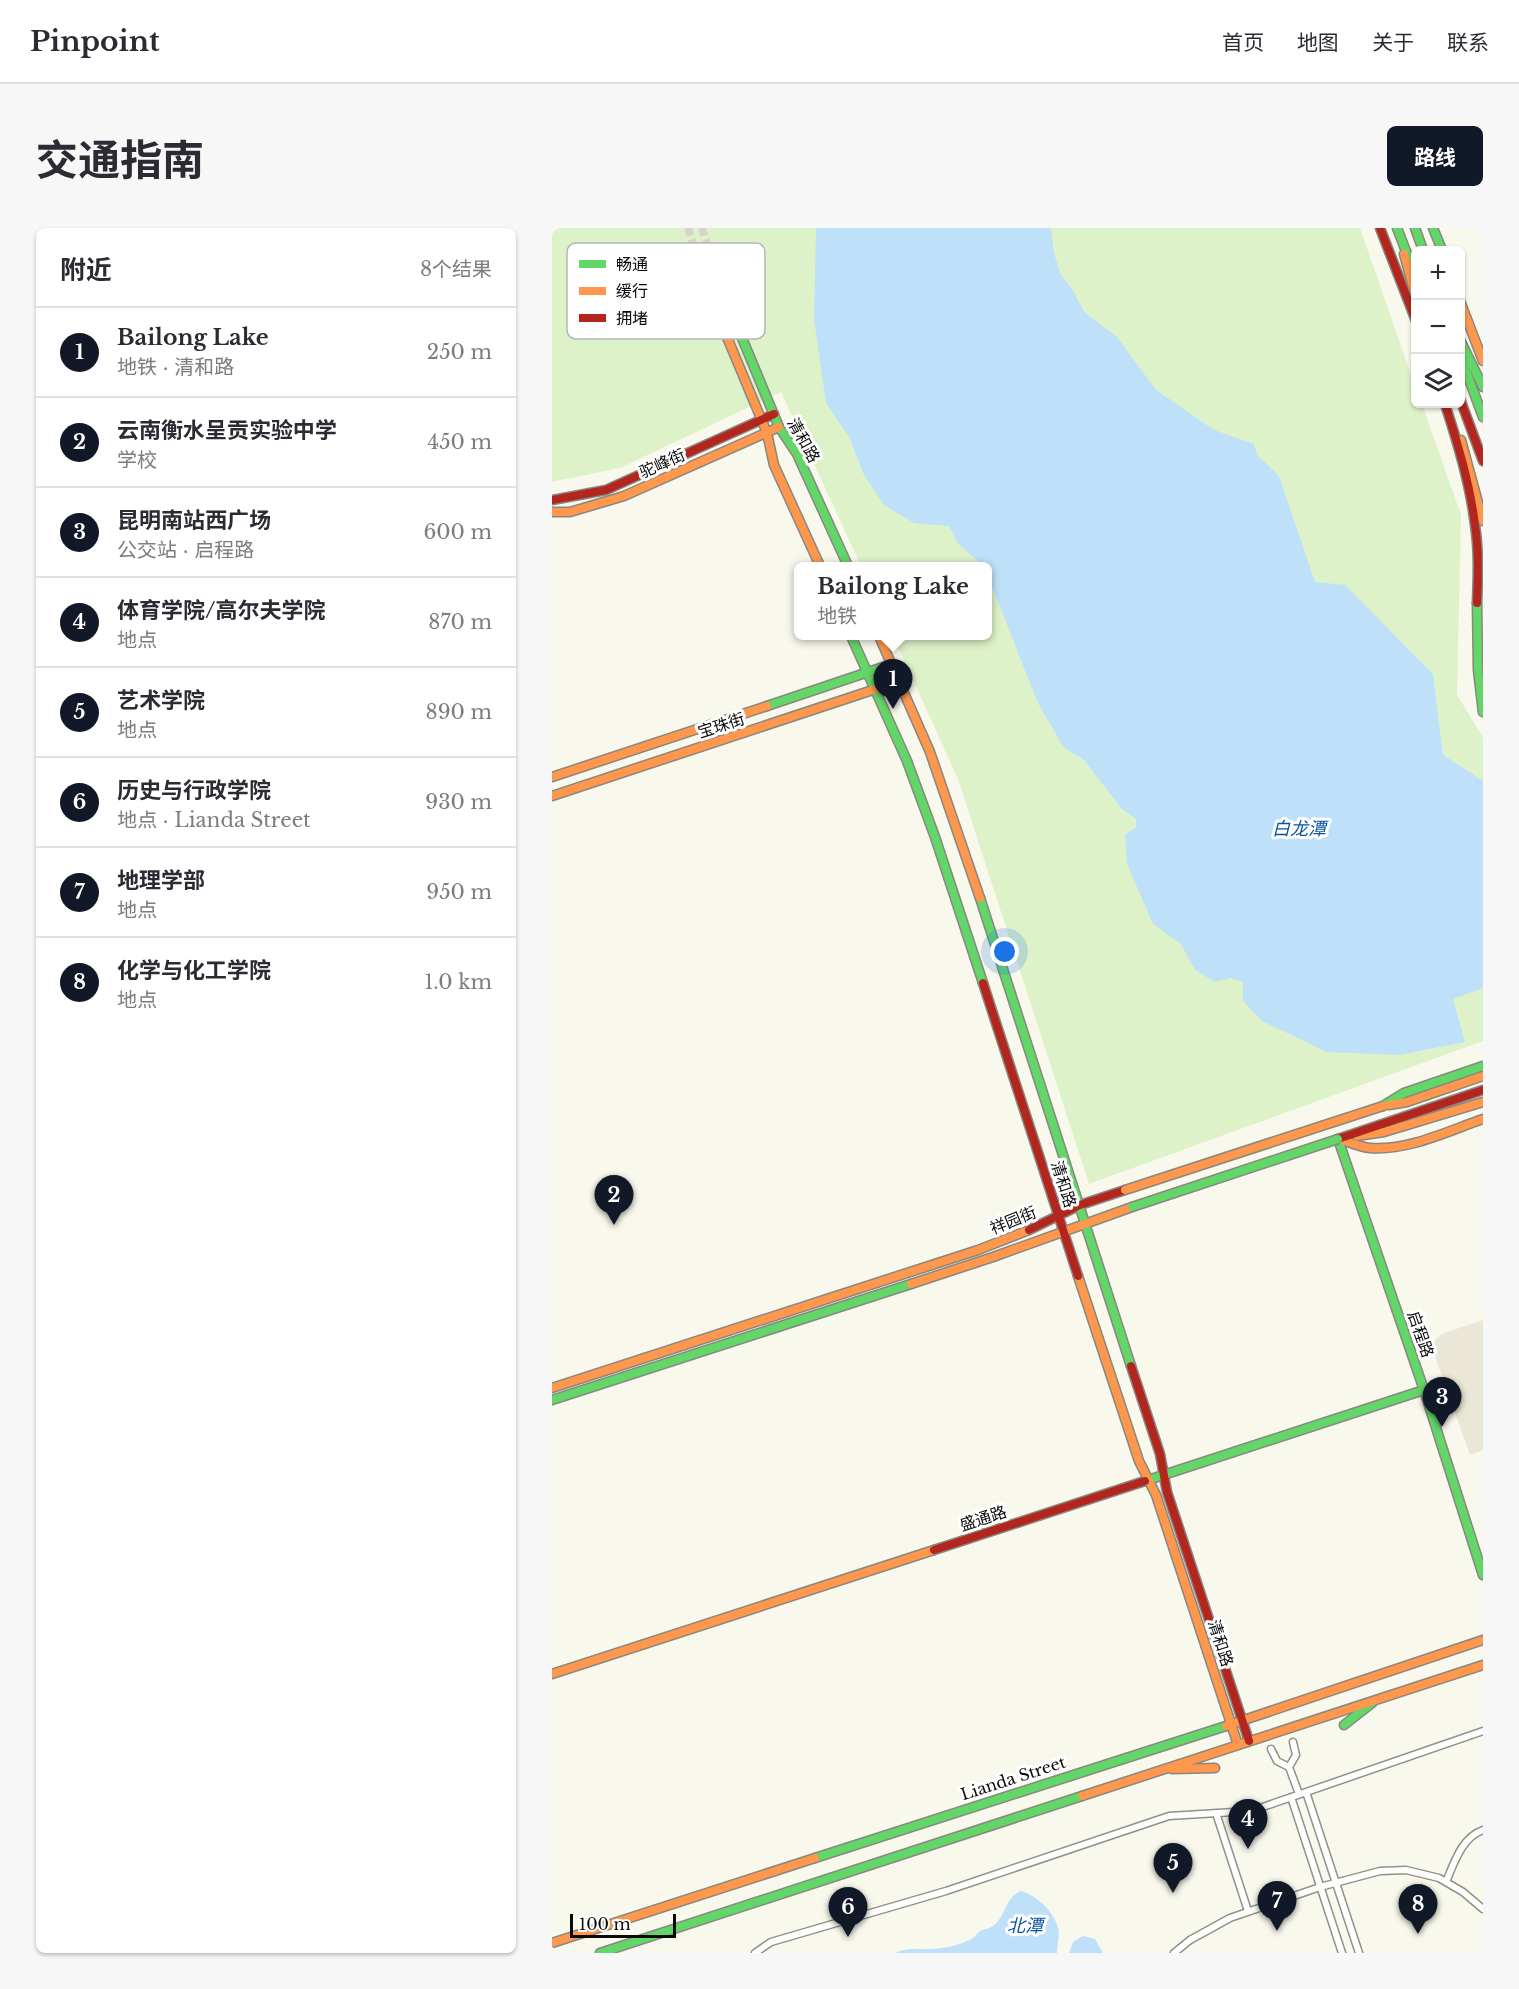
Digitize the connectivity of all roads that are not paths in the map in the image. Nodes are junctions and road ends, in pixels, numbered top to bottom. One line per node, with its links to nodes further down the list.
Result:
1 (1380, 228): 9 (main road)
2 (1397, 228): 7 (main road); 8 (main road)
3 (1415, 228): 5 (main road)
4 (1433, 228): 6 (main road)
5 (1422, 246)
6 (1440, 246)
7 (1411, 264)
8 (1411, 279)
9 (1411, 308)
10 (1465, 312): 14 (main road)
11 (728, 339): 22 (main road, 清和路)
12 (742, 339): 20 (main road, 清和路)
13 (1465, 349): 16 (main road)
14 (1483, 361)
15 (1465, 366): 21 (main road)
16 (1483, 387)
17 (1447, 408): 37 (main road)
18 (1448, 408): 28 (main road)
19 (1464, 408): 25 (main road)
20 (774, 414): 22 (main road, 驼峰街); 23 (main road, 清和路)
21 (1483, 417)
22 (762, 420): 24 (main road, 清和路); 26 (main road, 驼峰街)
23 (779, 427): 24 (main road, 驼峰街); 30 (main road, 清和路)
24 (767, 433): 27 (main road, 驼峰街); 29 (main road, 清和路)
25 (1483, 461)
26 (552, 500)
27 (552, 512)
28 (1483, 521)
29 (818, 562)
30 (846, 562)
31 (853, 640): 34 (main road, 清和路)
32 (881, 640): 33 (main road, 清和路)
33 (892, 664): 34 (main road, 宝珠街); 35 (main road, 清和路)
34 (868, 673): 36 (main road, 清和路); 38 (main road, 宝珠街)
35 (900, 681): 36 (main road, 宝珠街); 47 (main road, 清和路)
36 (876, 690): 39 (main road, 宝珠街); 48 (main road, 清和路)
37 (1483, 712)
38 (552, 777)
39 (552, 796)
40 (1483, 1066): 44 (main road)
41 (1483, 1076): 44 (main road, 祥园街)
42 (1483, 1090): 46 (main road)
43 (1483, 1102): 46 (main road)
44 (1383, 1106): 47 (main road, 祥园街, bridge)
45 (1483, 1119): 46 (main road)
46 (1338, 1139): 49 (main road, 祥园街, bridge); 52 (main road, 启程路)
47 (1080, 1205): 48 (main road, 祥园街); 49 (main road, 清和路)
48 (1059, 1217): 50 (main road, 清和路); 51 (main road, 祥园街)
49 (1086, 1222): 50 (main road, 祥园街); 54 (main road, 清和路)
50 (1064, 1232): 53 (main road, 祥园街); 55 (main road, 清和路)
51 (552, 1388)
52 (1424, 1390): 54 (main road, 盛通路); 56 (main road, 启程路)
53 (552, 1400)
54 (1164, 1475): 55 (main road, 盛通路); 61 (main road, 清和路)
55 (1148, 1480): 59 (main road, 盛通路); 62 (main road, 清和路)
56 (1483, 1575)
57 (1483, 1640): 61 (main road, Lianda Street)
58 (1483, 1665): 60 (main road)
59 (552, 1674)
60 (1378, 1699): 63 (main road); 65 (main road)
61 (1242, 1721): 62 (main road, Lianda Street); 65 (main road, 清和路)
62 (1232, 1724): 67 (main road, 清和路); 81 (main road, Lianda Street)
63 (1344, 1725)
64 (1483, 1731): 72 (street)
65 (1249, 1741): 67 (main road)
66 (1293, 1742): 69 (street)
67 (1238, 1744): 71 (main road)
68 (1271, 1749): 69 (street)
69 (1290, 1767): 72 (street)
70 (1215, 1768): 71 (main road)
71 (1162, 1769): 83 (main road)
72 (1302, 1793): 73 (street); 76 (street)
73 (1291, 1797): 74 (street); 78 (street)
74 (1216, 1813): 80 (street); 84 (street)
75 (1483, 1830): 77 (street)
76 (1336, 1882): 77 (street); 78 (street); 86 (street)
77 (1446, 1882): 79 (street)
78 (1320, 1887): 80 (street); 85 (street)
79 (1483, 1909)
80 (1248, 1911): 82 (street)
81 (552, 1943)
82 (1178, 1952)
83 (600, 1953)
84 (754, 1953)
85 (1342, 1953)
86 (1359, 1953)

